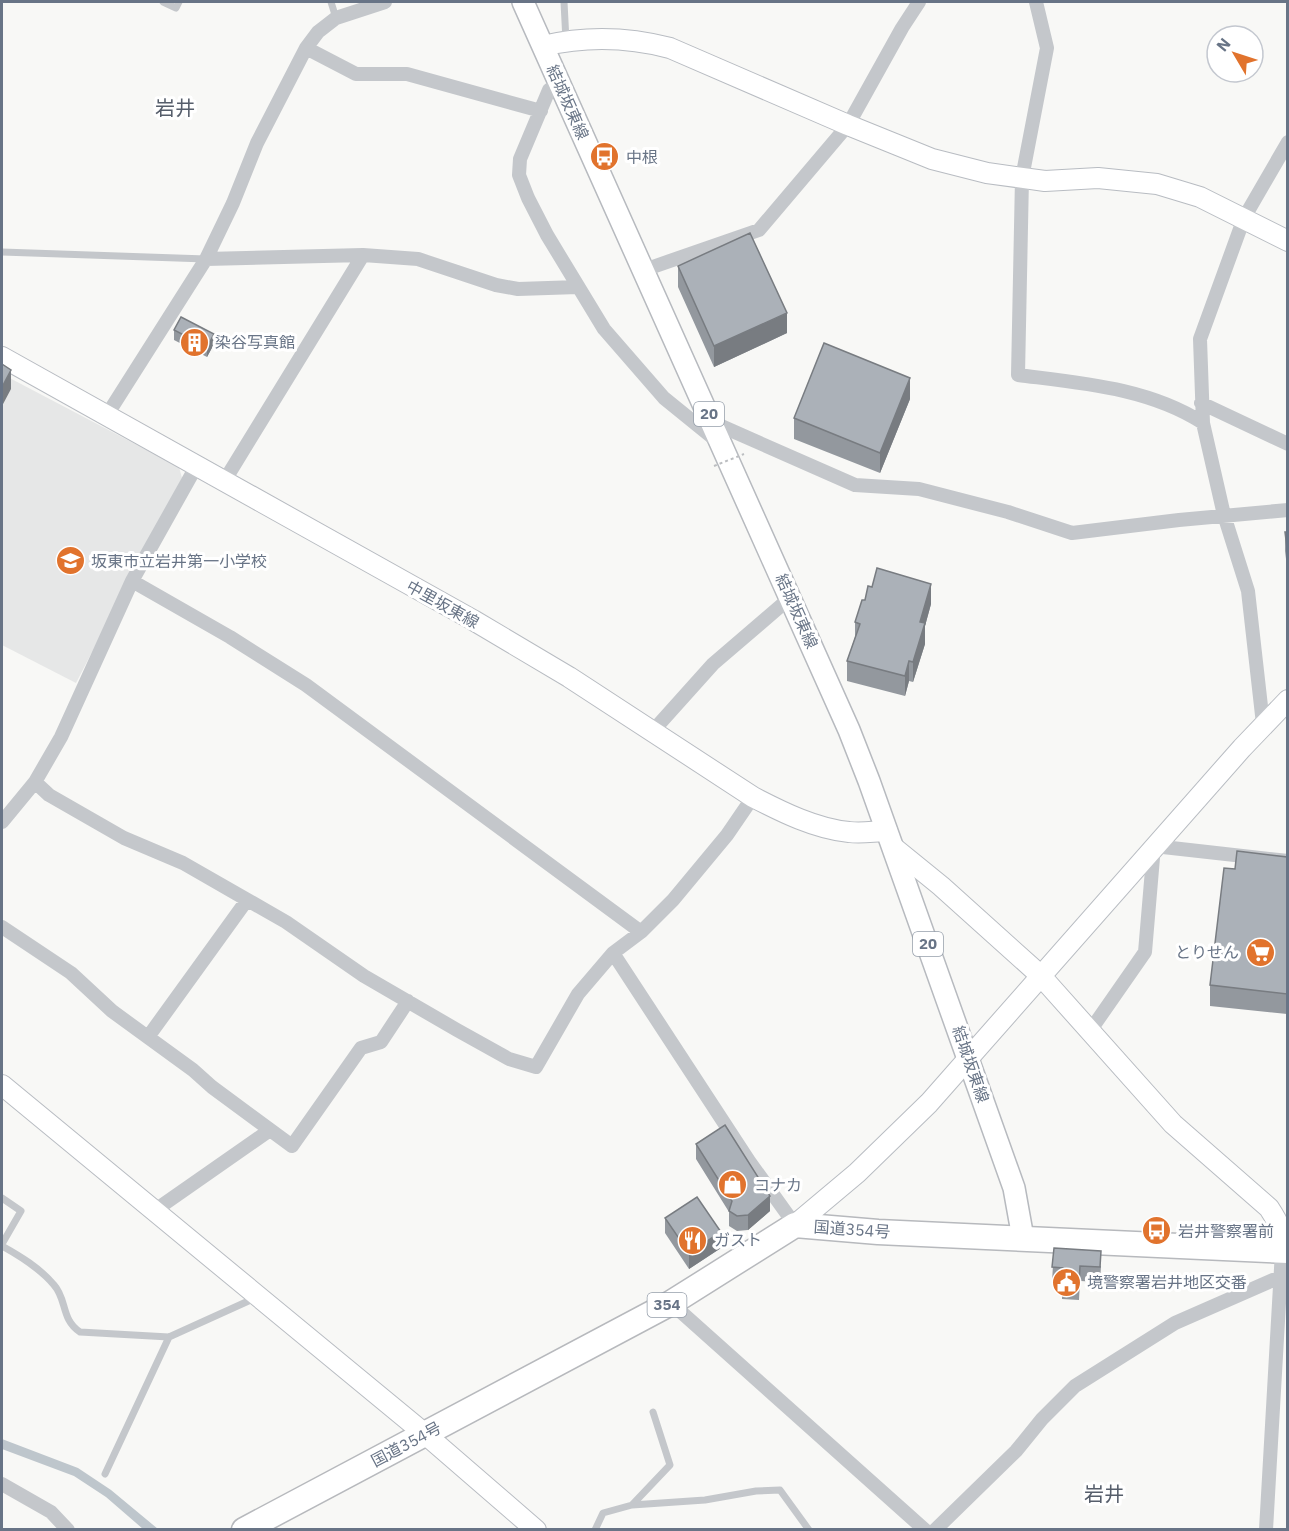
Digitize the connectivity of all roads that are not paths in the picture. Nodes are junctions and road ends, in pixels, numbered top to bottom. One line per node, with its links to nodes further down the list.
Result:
1 (163, 2): 2 (lane)
2 (179, 2)
3 (331, 2): 9 (lane)
4 (385, 2): 9 (street)
5 (523, 2): 11 (main road, 結城坂東線 / 20)
6 (564, 2): 10 (lane)
7 (920, 2): 15 (street)
8 (1036, 2): 17 (street)
9 (336, 18): 12 (street)
10 (566, 41): 11 (street); 15 (street)
11 (543, 46): 13 (main road, 結城坂東線 / 20)
12 (306, 48): 14 (street); 22 (street)
13 (560, 82): 14 (street); 23 (main road, 結城坂東線 / 20)
14 (541, 111): 24 (street)
15 (848, 125): 17 (street); 23 (street)
16 (1287, 142): 18 (street)
17 (1022, 178): 18 (street); 29 (street)
18 (1244, 218): 19 (street); 26 (street)
19 (1287, 241)
20 (2, 252): 22 (lane)
21 (363, 255): 22 (street); 24 (street); 33 (street)
22 (206, 259): 27 (street)
23 (644, 270): 28 (main road, 結城坂東線 / 20)
24 (578, 287): 31 (street)
25 (2, 357): 27 (street, 中里坂東線)
26 (1201, 404): 29 (street); 30 (street)
27 (107, 415): 32 (street, 中里坂東線)
28 (712, 422): 31 (main road, 結城坂東線 / 20); 35 (street)
29 (1203, 423): 35 (street)
30 (1287, 444)
31 (723, 445): 37 (main road, 結城坂東線 / 20)
32 (197, 465): 33 (street, 中里坂東線); 36 (street)
33 (225, 480): 40 (street, 中里坂東線)
34 (1287, 510): 35 (street)
35 (1224, 515): 39 (street)
36 (132, 581): 41 (street); 49 (street)
37 (791, 597): 40 (street); 44 (main road, 結城坂東線 / 20)
38 (1287, 701): 39 (street)
39 (1263, 724): 45 (street)
40 (652, 732): 42 (street, 中里坂東線)
41 (34, 782): 43 (street); 47 (street)
42 (753, 797): 44 (street, 中里坂東線); 49 (street)
43 (2, 822)
44 (890, 839): 51 (street); 55 (main road, 結城坂東線 / 20)
45 (1154, 846): 46 (street); 51 (street); 53 (street)
46 (1287, 861)
47 (247, 900): 52 (street); 54 (street)
48 (2, 927): 54 (street)
49 (641, 932): 50 (street)
50 (613, 953): 52 (street); 60 (street)
51 (1040, 975): 53 (street); 55 (street)
52 (408, 1001): 57 (street)
53 (1090, 1031): 63 (street)
54 (148, 1037): 57 (street)
55 (969, 1058): 60 (street); 61 (main road, 結城坂東線 / 20)
56 (2, 1085): 59 (street)
57 (270, 1130): 59 (street)
58 (2, 1197): 62 (lane)
59 (154, 1211): 65 (street)
60 (795, 1225): 61 (highway, 国道354号); 66 (highway, 国道354号 / 354)
61 (1023, 1238): 63 (highway, 国道354号)
62 (2, 1245): 67 (lane)
63 (1285, 1251): 64 (street)
64 (1280, 1276): 79 (street); 80 (street)
65 (258, 1297): 67 (lane); 69 (street)
66 (671, 1303): 69 (highway, 国道354号 / 354); 78 (street)
67 (169, 1336): 70 (lane)
68 (653, 1412): 72 (lane)
69 (425, 1434): 74 (highway, 国道354号 / 354); 75 (street)
70 (105, 1474)
71 (2, 1484): 73 (street)
72 (632, 1504): 76 (lane); 77 (lane)
73 (68, 1530)
74 (244, 1530)
75 (536, 1530)
76 (595, 1530)
77 (809, 1530)
78 (925, 1530)
79 (935, 1530)
80 (1266, 1530)

